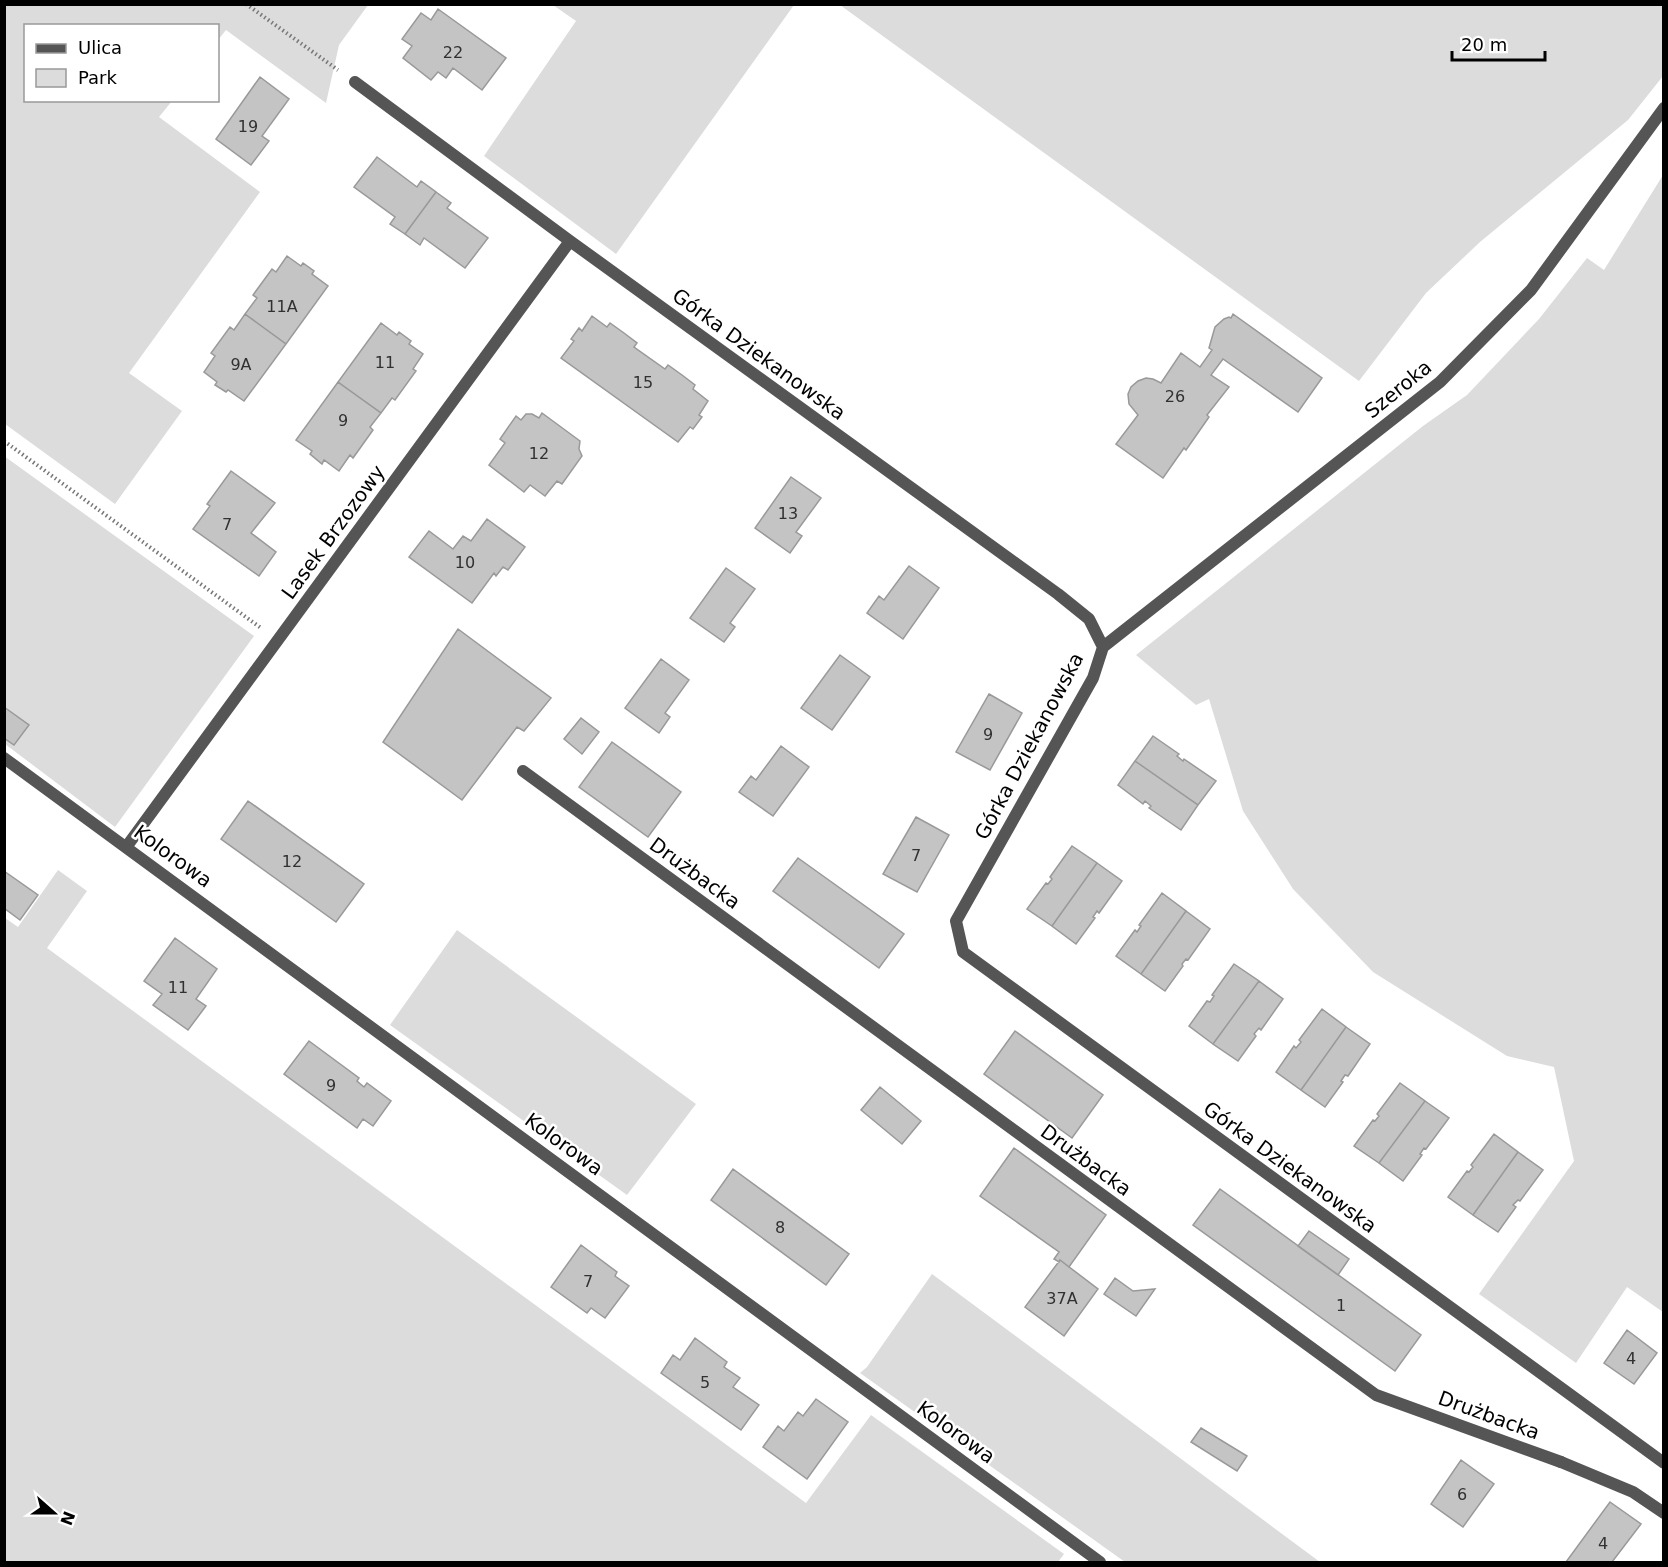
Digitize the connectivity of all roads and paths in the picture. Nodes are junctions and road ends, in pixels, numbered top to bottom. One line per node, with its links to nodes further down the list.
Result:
1 (246, 4): 2 (path)
2 (355, 82): 4 (street, Górka Dziekanowska)
3 (1664, 108): 7 (street, Szeroka)
4 (570, 241): 6 (street, Lasek Brzozowy); 7 (street, Górka Dziekanowska)
5 (4, 441): 6 (path)
6 (277, 640): 10 (street, Lasek Brzozowy)
7 (1103, 647): 11 (street, Górka Dziekanowska)
8 (4, 758): 10 (street, Kolorowa)
9 (523, 771): 12 (street, Drużbacka)
10 (127, 846): 13 (street, Kolorowa)
11 (1664, 1463)
12 (1664, 1513)
13 (1100, 1563)

